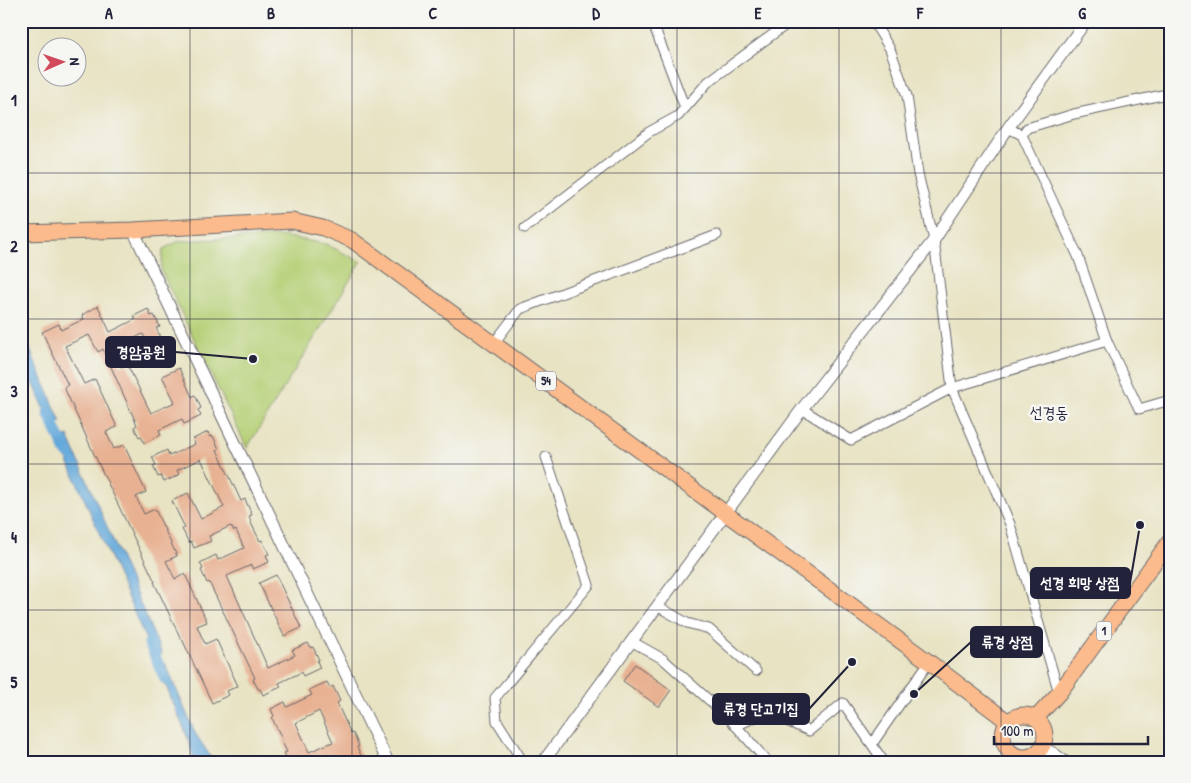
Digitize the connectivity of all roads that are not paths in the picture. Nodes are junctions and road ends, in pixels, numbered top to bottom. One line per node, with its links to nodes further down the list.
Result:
1 (652, 21): 6 (street)
2 (791, 21): 6 (street)
3 (873, 21): 13 (street)
4 (1086, 21): 7 (street)
5 (1162, 95): 8 (street)
6 (685, 108): 9 (street)
7 (1008, 128): 8 (street); 13 (street)
8 (1022, 135): 14 (street)
9 (525, 228)
10 (133, 230): 11 (main road, 54); 15 (main road, 54); 35 (street)
11 (21, 233)
12 (717, 234): 15 (street)
13 (934, 240): 16 (street); 18 (street)
14 (1107, 341): 16 (street); 17 (street)
15 (494, 343): 20 (main road, 54)
16 (952, 388): 18 (street); 26 (street)
17 (1170, 400)
18 (802, 409): 20 (street)
19 (546, 457): 36 (street)
20 (726, 513): 22 (street); 24 (main road, 54)
21 (1170, 541): 26 (main road, 1)
22 (657, 606): 23 (street); 25 (street)
23 (632, 641): 29 (street); 33 (street)
24 (929, 662): 28 (main road, 54); 30 (street)
25 (756, 671)
26 (1059, 693): 27 (main road, 1)
27 (1036, 718): 28 (main road); 31 (main road)
28 (1007, 722): 32 (main road)
29 (736, 726): 30 (street); 34 (street)
30 (872, 744): 37 (street)
31 (1043, 748): 32 (main road); 38 (street)
32 (1009, 758)
33 (544, 761)
34 (767, 761)
35 (388, 762)
36 (523, 762)
37 (884, 762)
38 (1065, 762)

